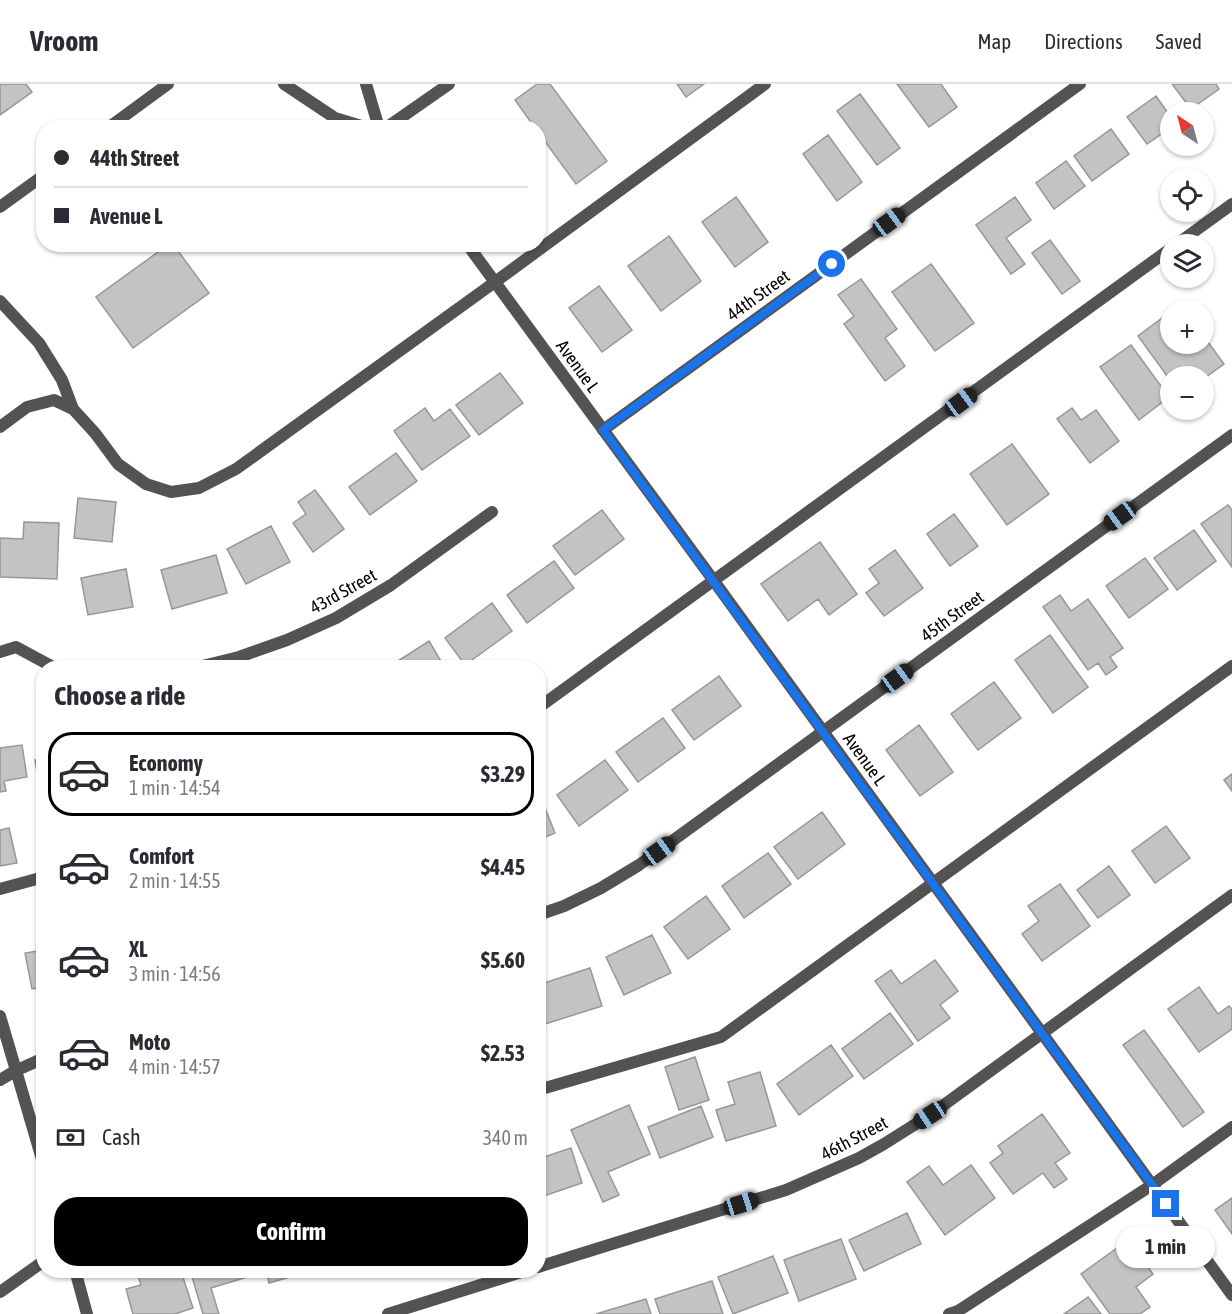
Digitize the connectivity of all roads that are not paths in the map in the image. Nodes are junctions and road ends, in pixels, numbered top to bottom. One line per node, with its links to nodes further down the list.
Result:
1 (168, 84): 7 (street)
2 (284, 84): 8 (street)
3 (366, 84): 9 (street)
4 (449, 84): 10 (street)
5 (765, 84): 15 (street)
6 (1080, 84): 23 (street, 44th Street)
7 (119, 120)
8 (341, 120)
9 (377, 120)
10 (397, 120)
11 (36, 181): 13 (street)
12 (1232, 204): 14 (street)
13 (0, 207)
14 (1191, 234)
15 (546, 245)
16 (473, 252): 19 (street, Avenue L)
17 (536, 252): 19 (street)
18 (1160, 256): 26 (street)
19 (495, 282): 21 (street); 23 (street, Avenue L)
20 (0, 301): 21 (street)
21 (73, 409): 22 (street)
22 (0, 427)
23 (603, 430): 26 (street, Avenue L)
24 (1232, 435): 32 (street, 45th Street)
25 (492, 512): 29 (street, 43rd Street)
26 (714, 581): 31 (street); 32 (street, Avenue L)
27 (0, 652): 28 (street)
28 (40, 660)
29 (227, 660)
30 (1232, 666): 34 (street)
31 (546, 702)
32 (823, 732): 34 (street, Avenue L); 37 (street, 45th Street)
33 (36, 879): 35 (street)
34 (933, 884): 39 (street, Avenue L); 43 (street)
35 (0, 889)
36 (1232, 895): 39 (street, 46th Street)
37 (546, 912)
38 (0, 1016): 41 (street)
39 (1042, 1033): 46 (street, Avenue L); 47 (street, 46th Street)
40 (36, 1062): 41 (street)
41 (15, 1071): 42 (street); 45 (street)
42 (0, 1080)
43 (546, 1088)
44 (1232, 1127): 46 (street)
45 (36, 1140)
46 (1152, 1185): 52 (street, Avenue L); 55 (street)
47 (546, 1265)
48 (36, 1267): 51 (street)
49 (77, 1278): 53 (street)
50 (503, 1278): 54 (street)
51 (0, 1292)
52 (1232, 1295)
53 (87, 1314)
54 (388, 1314)
55 (949, 1314)

